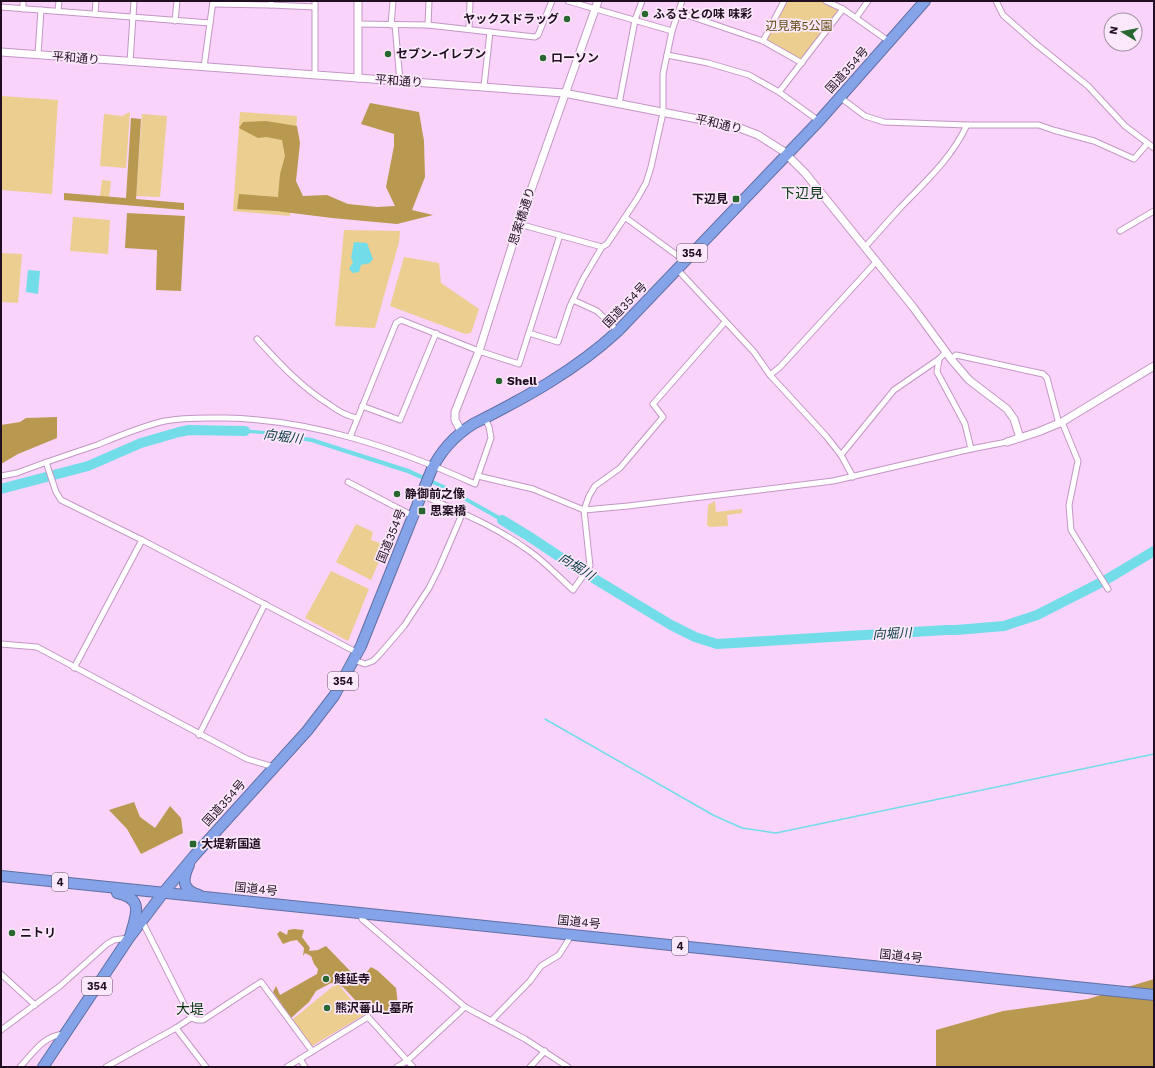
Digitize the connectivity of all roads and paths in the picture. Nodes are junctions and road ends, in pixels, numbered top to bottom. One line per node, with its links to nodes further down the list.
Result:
1 (23, 1): 24 (street)
2 (59, 1): 28 (street)
3 (96, 1): 30 (street)
4 (134, 1): 31 (street)
5 (177, 1): 34 (street)
6 (358, 1): 36 (street)
7 (393, 1): 37 (street)
8 (429, 1): 38 (street)
9 (470, 1): 39 (street)
10 (552, 1): 41 (street)
11 (568, 1): 25 (street)
12 (598, 1): 25 (street, 思案橋通り)
13 (642, 1): 33 (street)
14 (682, 1): 29 (street)
15 (784, 1): 42 (street)
16 (828, 1): 26 (street)
17 (868, 1): 32 (street)
18 (925, 1): 43 (highway, 国道354号 / 354)
19 (996, 1): 61 (street)
20 (213, 3): 21 (street); 35 (street)
21 (271, 3): 22 (street)
22 (316, 4): 50 (street)
23 (1, 7): 24 (street)
24 (23, 9): 27 (street)
25 (595, 9): 33 (street); 55 (street, 思案橋通り)
26 (843, 9): 32 (street); 48 (street)
27 (41, 10): 28 (street); 45 (street)
28 (58, 11): 30 (street)
29 (678, 12): 40 (street); 42 (street)
30 (95, 14): 31 (street)
31 (133, 17): 34 (street); 47 (street)
32 (856, 18): 43 (street)
33 (635, 20): 40 (street); 57 (street)
34 (175, 21): 35 (street)
35 (210, 23): 49 (street)
36 (358, 24): 37 (street); 51 (street)
37 (393, 25): 38 (street); 52 (street)
38 (428, 25): 39 (street)
39 (469, 30): 41 (street)
40 (672, 31): 46 (street)
41 (490, 32): 53 (street)
42 (763, 41): 48 (street)
43 (890, 42): 56 (highway, 国道354号 / 354)
44 (1, 52): 45 (street, 平和通り)
45 (38, 54): 47 (street, 平和通り)
46 (666, 55): 54 (street); 58 (street)
47 (130, 62): 49 (street, 平和通り)
48 (802, 63): 54 (street)
49 (204, 67): 50 (street, 平和通り)
50 (315, 75): 51 (street, 平和通り)
51 (358, 78): 52 (street, 平和通り)
52 (400, 81): 53 (street, 平和通り)
53 (484, 86): 55 (street, 平和通り)
54 (779, 92): 59 (street)
55 (564, 93): 57 (street, 平和通り); 66 (street, 思案橋通り)
56 (841, 98): 59 (highway, 国道354号 / 354); 60 (street)
57 (619, 104): 58 (street, 平和通り)
58 (663, 113): 63 (street, 平和通り); 65 (street)
59 (819, 121): 63 (highway, 国道354号 / 354)
60 (967, 125): 61 (street); 70 (street)
61 (1148, 144): 62 (street)
62 (1154, 148)
63 (786, 154): 70 (street, 平和通り); 71 (highway, 国道354号 / 354)
64 (1154, 211): 67 (street)
65 (626, 218): 69 (street); 71 (street)
66 (519, 224): 68 (street); 80 (street, 思案橋通り)
67 (1120, 231)
68 (560, 235): 69 (street); 78 (street)
69 (602, 247): 74 (street)
70 (865, 247): 72 (street, 平和通り)
71 (685, 260): 73 (highway, 国道354号 / 354)
72 (876, 262): 81 (street, 平和通り); 85 (street)
73 (677, 269): 75 (street); 76 (highway, 国道354号 / 354)
74 (573, 300): 76 (street); 78 (street)
75 (725, 322): 85 (street); 103 (street)
76 (618, 331): 88 (highway, 国道354号 / 354)
77 (436, 333): 80 (street); 86 (street); 86 (street)
78 (529, 333): 80 (street)
79 (257, 339): 87 (street)
80 (479, 350): 90 (street, 思案橋通り)
81 (946, 352): 82 (street); 83 (street, 平和通り)
82 (938, 359): 94 (street); 95 (street)
83 (951, 359): 89 (street); 92 (street, 平和通り)
84 (1154, 366): 89 (street)
85 (770, 375): 95 (street)
86 (362, 406): 87 (street)
87 (357, 418): 91 (street)
88 (485, 418): 90 (highway, 国道354号 / 354); 99 (street)
89 (1061, 423): 92 (street); 107 (street)
90 (461, 431): 97 (highway, 国道354号 / 354)
91 (350, 437): 96 (street); 97 (street)
92 (1020, 438): 93 (street)
93 (1008, 442): 94 (street)
94 (971, 449): 100 (street)
95 (841, 455): 100 (street)
96 (47, 464): 98 (street); 106 (street)
97 (432, 468): 99 (street); 102 (highway, 国道354号 / 354)
98 (1, 476)
99 (478, 476): 103 (street)
100 (853, 477): 103 (street)
101 (348, 482): 105 (street)
102 (422, 493): 104 (street); 105 (highway, 国道354号 / 354)
103 (584, 510): 104 (street)
104 (463, 512): 110 (street)
105 (413, 516): 110 (highway, 国道354号 / 354)
106 (142, 540): 108 (street); 111 (street)
107 (1108, 587)
108 (265, 604): 110 (street); 112 (street)
109 (1, 644): 111 (street)
110 (356, 657): 113 (highway, 国道354号 / 354)
111 (74, 668): 112 (street)
112 (199, 735): 113 (street)
113 (274, 767): 114 (highway, 国道354号 / 354)
114 (194, 856): 117 (highway, 国道354号 / 354); 118 (highway)
115 (1, 876): 116 (highway, 国道4号 / 4)
116 (91, 885): 117 (highway, 国道4号 / 4); 122 (highway)
117 (163, 893): 118 (highway, 国道4号 / 4); 120 (highway, 国道354号 / 354)
118 (206, 898): 119 (highway, 国道4号 / 4)
119 (360, 913): 121 (highway, 国道4号 / 4); 126 (street)
120 (142, 921): 122 (highway, 国道354号 / 354); 127 (street)
121 (572, 934): 124 (highway, 国道4号 / 4); 128 (street)
122 (129, 938): 125 (street); 131 (highway, 国道354号 / 354)
123 (1, 974): 125 (street)
124 (1154, 995)
125 (35, 1005): 130 (street)
126 (465, 1007): 128 (street); 135 (street)
127 (191, 1018): 129 (street); 132 (street)
128 (491, 1021): 133 (street)
129 (176, 1028): 138 (street); 139 (street)
130 (1, 1030)
131 (65, 1034): 136 (street); 137 (highway, 国道354号 / 354)
132 (312, 1051): 134 (street); 135 (street)
133 (545, 1051): 144 (street); 145 (street)
134 (300, 1059): 140 (street); 141 (street)
135 (407, 1061): 142 (street); 143 (street)
136 (20, 1067)
137 (42, 1067)
138 (106, 1067)
139 (206, 1067)
140 (287, 1067)
141 (305, 1067)
142 (397, 1067)
143 (413, 1067)
144 (530, 1067)
145 (568, 1067)

